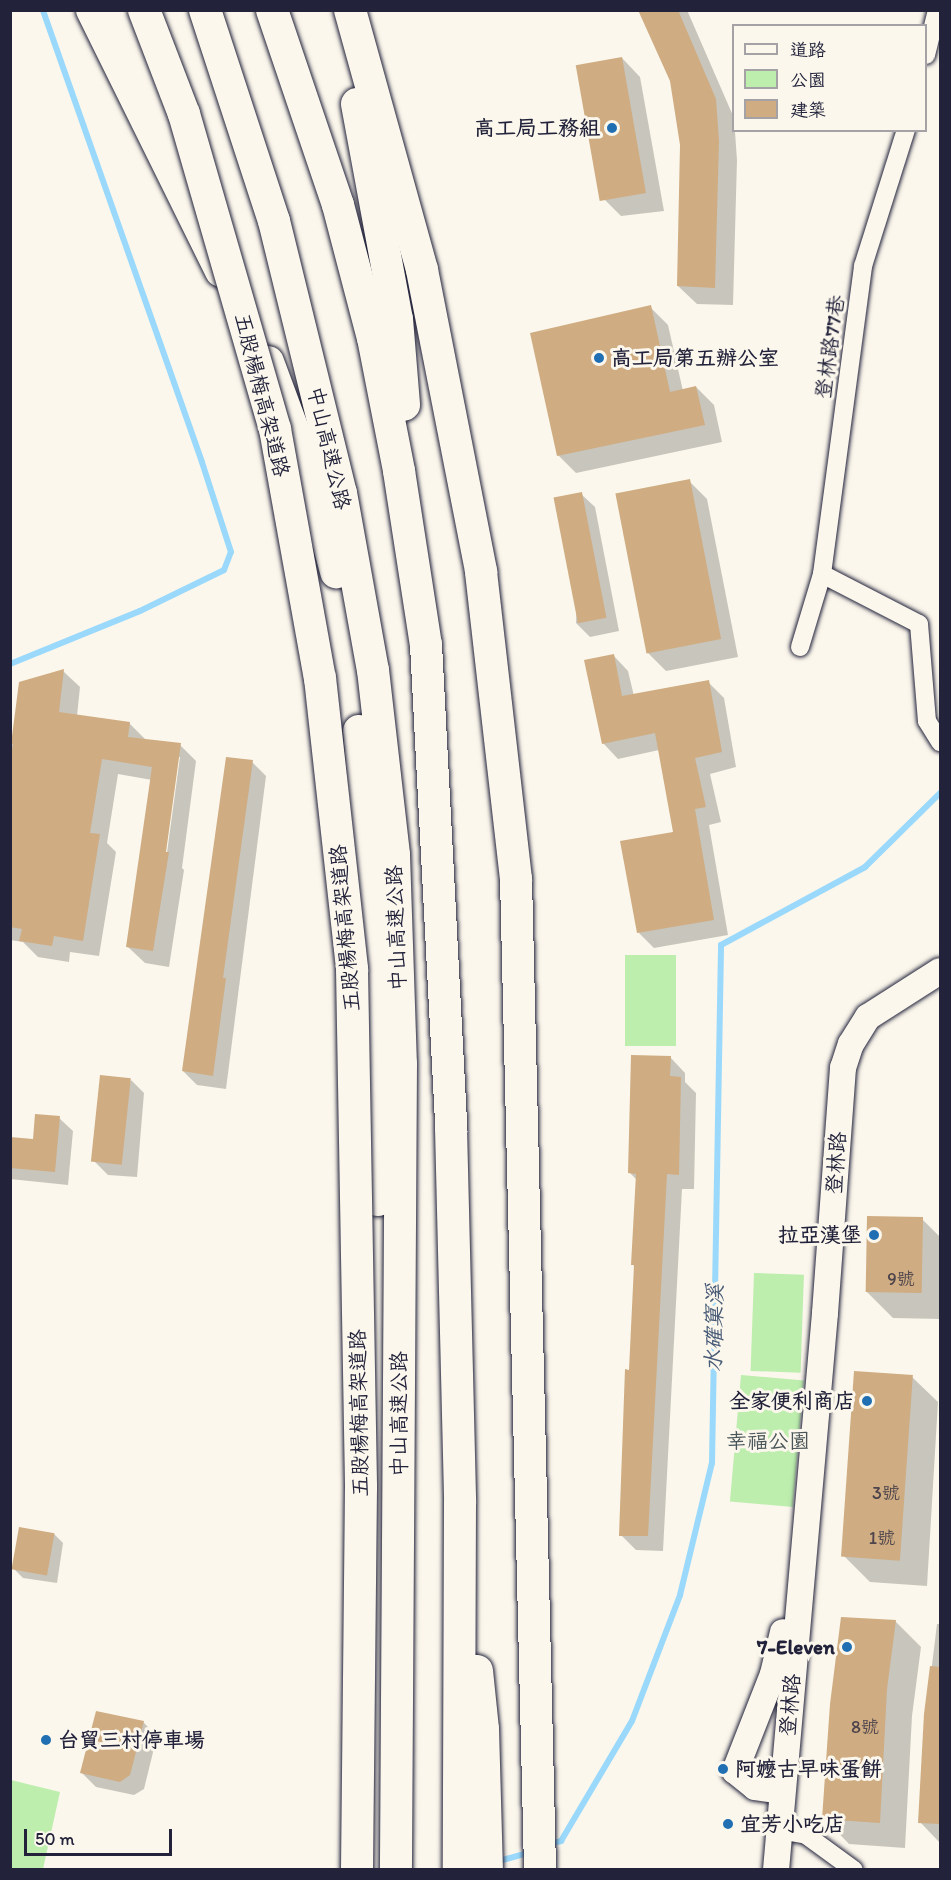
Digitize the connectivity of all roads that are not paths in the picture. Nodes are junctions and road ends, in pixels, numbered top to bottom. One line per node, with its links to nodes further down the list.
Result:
1 (92, 10): 11 (highway)
2 (119, 10): 11 (highway)
3 (144, 10): 23 (highway, 五股楊梅高架道路, bridge)
4 (205, 10): 17 (highway, 中山高速公路)
5 (272, 10): 14 (highway, 中山高速公路)
6 (340, 10): 14 (highway)
7 (350, 10): 24 (highway)
8 (937, 10): 9 (street)
9 (927, 51)
10 (905, 132): 12 (street, 登林路77巷)
11 (279, 388): 13 (highway)
12 (822, 574): 15 (street, 登林路77巷); 16 (street)
13 (351, 641): 17 (highway); 23 (highway)
14 (426, 645): 22 (highway, 中山高速公路)
15 (800, 647)
16 (940, 742)
17 (394, 855): 23 (highway, 中山高速公路)
18 (940, 971): 19 (street, 登林路)
19 (804, 1544): 20 (street, 登林路); 20 (street, 登林路)
20 (782, 1791): 21 (street)
21 (779, 1830): 25 (street); 26 (street)
22 (473, 1861)
23 (380, 1868)
24 (540, 1869)
25 (776, 1869)
26 (854, 1869)

